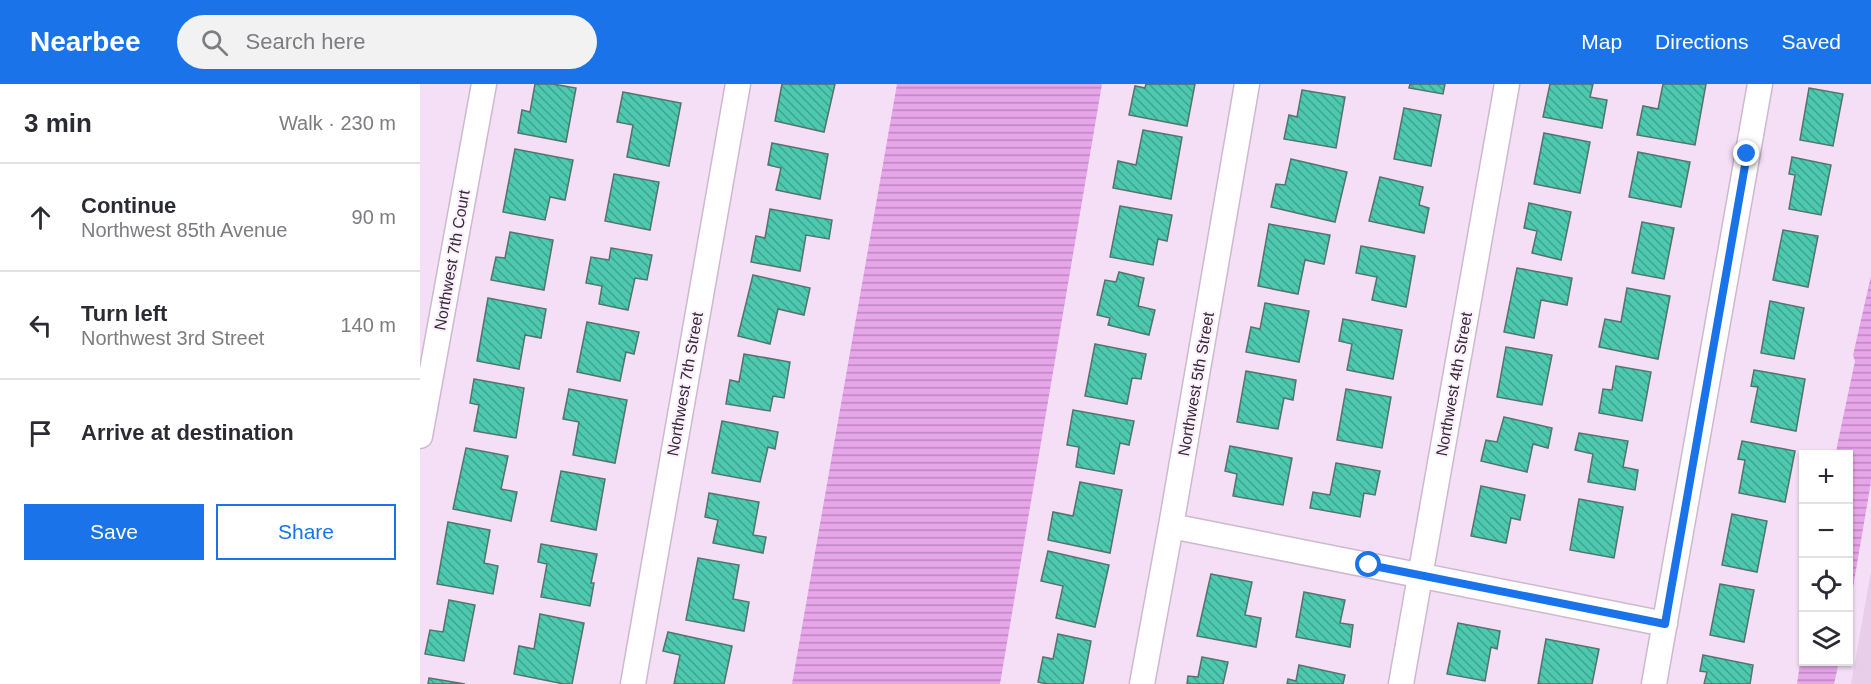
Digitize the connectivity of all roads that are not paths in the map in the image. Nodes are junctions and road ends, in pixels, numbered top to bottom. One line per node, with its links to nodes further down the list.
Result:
1 (483, 84): 6 (street, Northwest 7th Court)
2 (738, 84): 10 (street, Northwest 7th Street)
3 (1247, 84): 7 (street, Northwest 5th Street)
4 (1507, 84): 8 (street, Northwest 4th Street)
5 (1760, 84): 9 (street)
6 (420, 436)
7 (1172, 526): 8 (street); 11 (street, Northwest 5th Street)
8 (1420, 575): 9 (street); 12 (street, Northwest 4th Street)
9 (1665, 624): 13 (street)
10 (633, 684)
11 (1142, 684)
12 (1401, 684)
13 (1654, 684)

